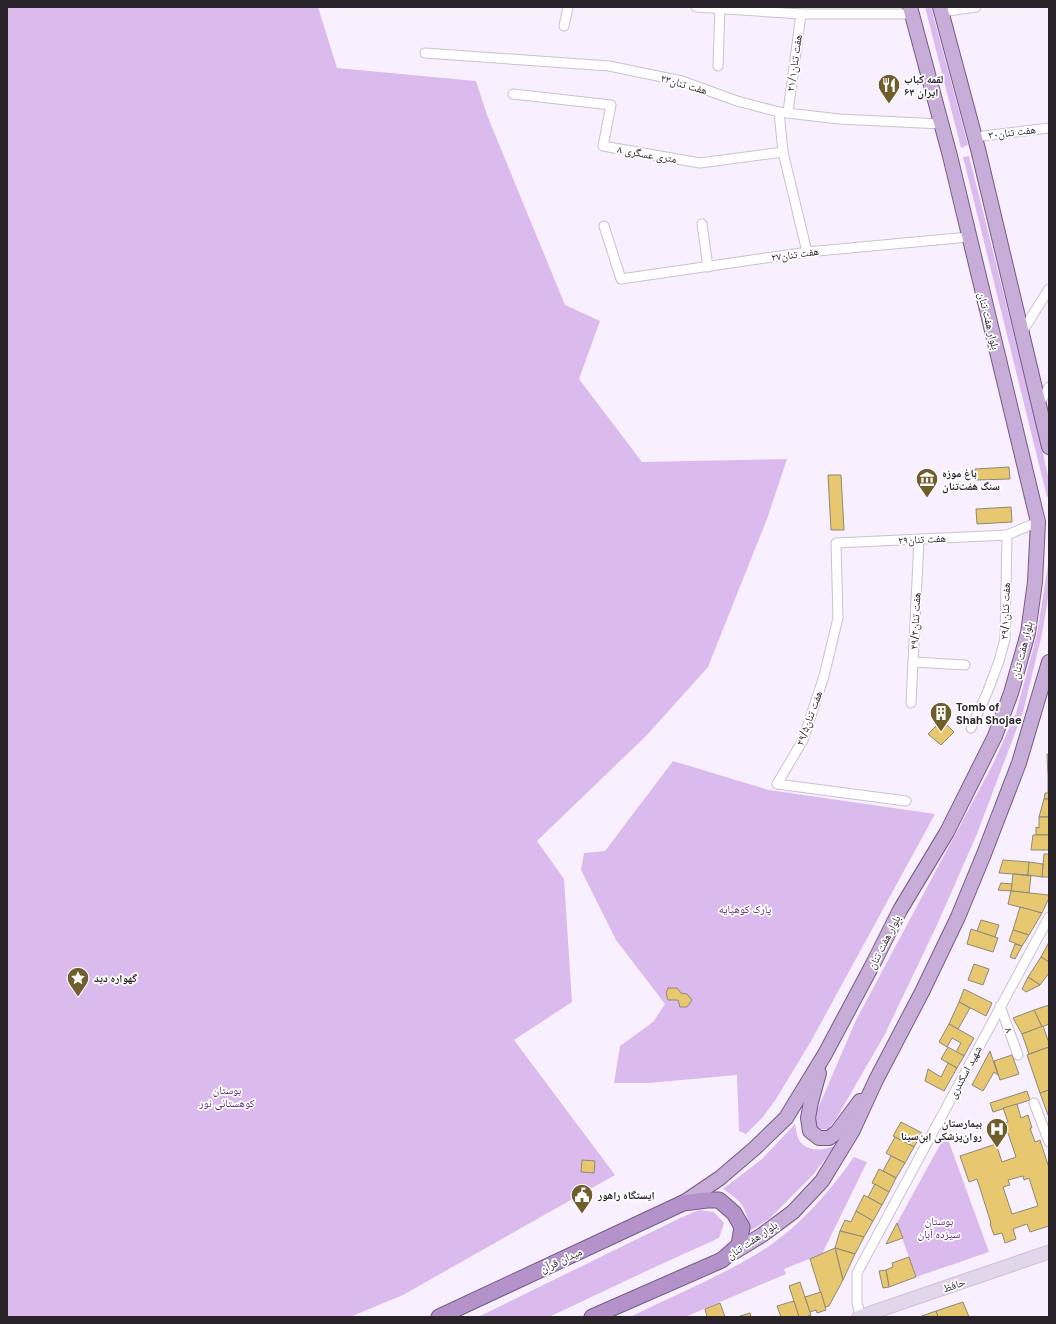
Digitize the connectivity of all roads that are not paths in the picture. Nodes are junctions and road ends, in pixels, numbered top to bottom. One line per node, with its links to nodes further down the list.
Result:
1 (568, 7): 8 (street)
2 (696, 7): 4 (street)
3 (976, 7): 5 (street)
4 (720, 8): 7 (street); 10 (street)
5 (940, 9): 15 (main road)
6 (911, 10): 7 (street); 13 (main road, بلوار هفت تنان)
7 (801, 14): 12 (street, ۲۱/۱هفت تنان)
8 (564, 26)
9 (425, 53): 12 (street, هفت تنان۲۳)
10 (718, 66)
11 (513, 94): 16 (street, ۸ متری عسگری)
12 (783, 112): 13 (street, هفت تنان۲۳); 16 (street)
13 (941, 124): 19 (main road, بلوار هفت تنان)
14 (1049, 128): 15 (street, هفت تنان۳۰)
15 (975, 137): 23 (main road)
16 (783, 152): 20 (street)
17 (702, 224): 21 (street)
18 (604, 226): 21 (street, هفت تنان۲۷)
19 (969, 237): 20 (street, هفت تنان۲۷); 28 (main road, بلوار هفت تنان)
20 (807, 252): 21 (street, هفت تنان۲۷)
21 (708, 267)
22 (1049, 289): 23 (street)
23 (1022, 332): 25 (main road)
24 (1049, 387): 25 (street)
25 (1039, 404): 26 (main road)
26 (1046, 425): 27 (main road)
27 (1049, 447)
28 (1038, 522): 29 (street, هفت تنان۲۹); 40 (main road, بلوار هفت تنان)
29 (1007, 535): 30 (street, هفت تنان۲۹); 36 (street, ۲۹/۱هفت تنان)
30 (919, 540): 31 (street, هفت تنان۲۹); 32 (street, ۲۹/۳هفت تنان)
31 (836, 543): 37 (street, ۲۹/۵هفت تنان)
32 (913, 662): 34 (street); 35 (street, ۲۹/۳هفت تنان)
33 (1049, 662): 42 (main road, بلوار هفت تنان)
34 (965, 665)
35 (911, 703)
36 (971, 728)
37 (906, 801)
38 (1049, 917): 39 (street, شهید اسکندری)
39 (1000, 1006): 41 (street, ۸); 51 (street, شهید اسکندری)
40 (825, 1054): 42 (main road); 45 (main road, بلوار هفت تنان)
41 (1018, 1055)
42 (876, 1080): 47 (main road, بلوار هفت تنان)
43 (1034, 1103): 44 (street)
44 (1049, 1142)
45 (682, 1203): 47 (highway, میدان قرآن); 49 (highway, میدان قرآن)
46 (1049, 1252): 48 (main road, حافظ)
47 (722, 1260): 50 (highway)
48 (886, 1313): 51 (main road, حافظ)
49 (439, 1317)
50 (592, 1317)
51 (859, 1317)

